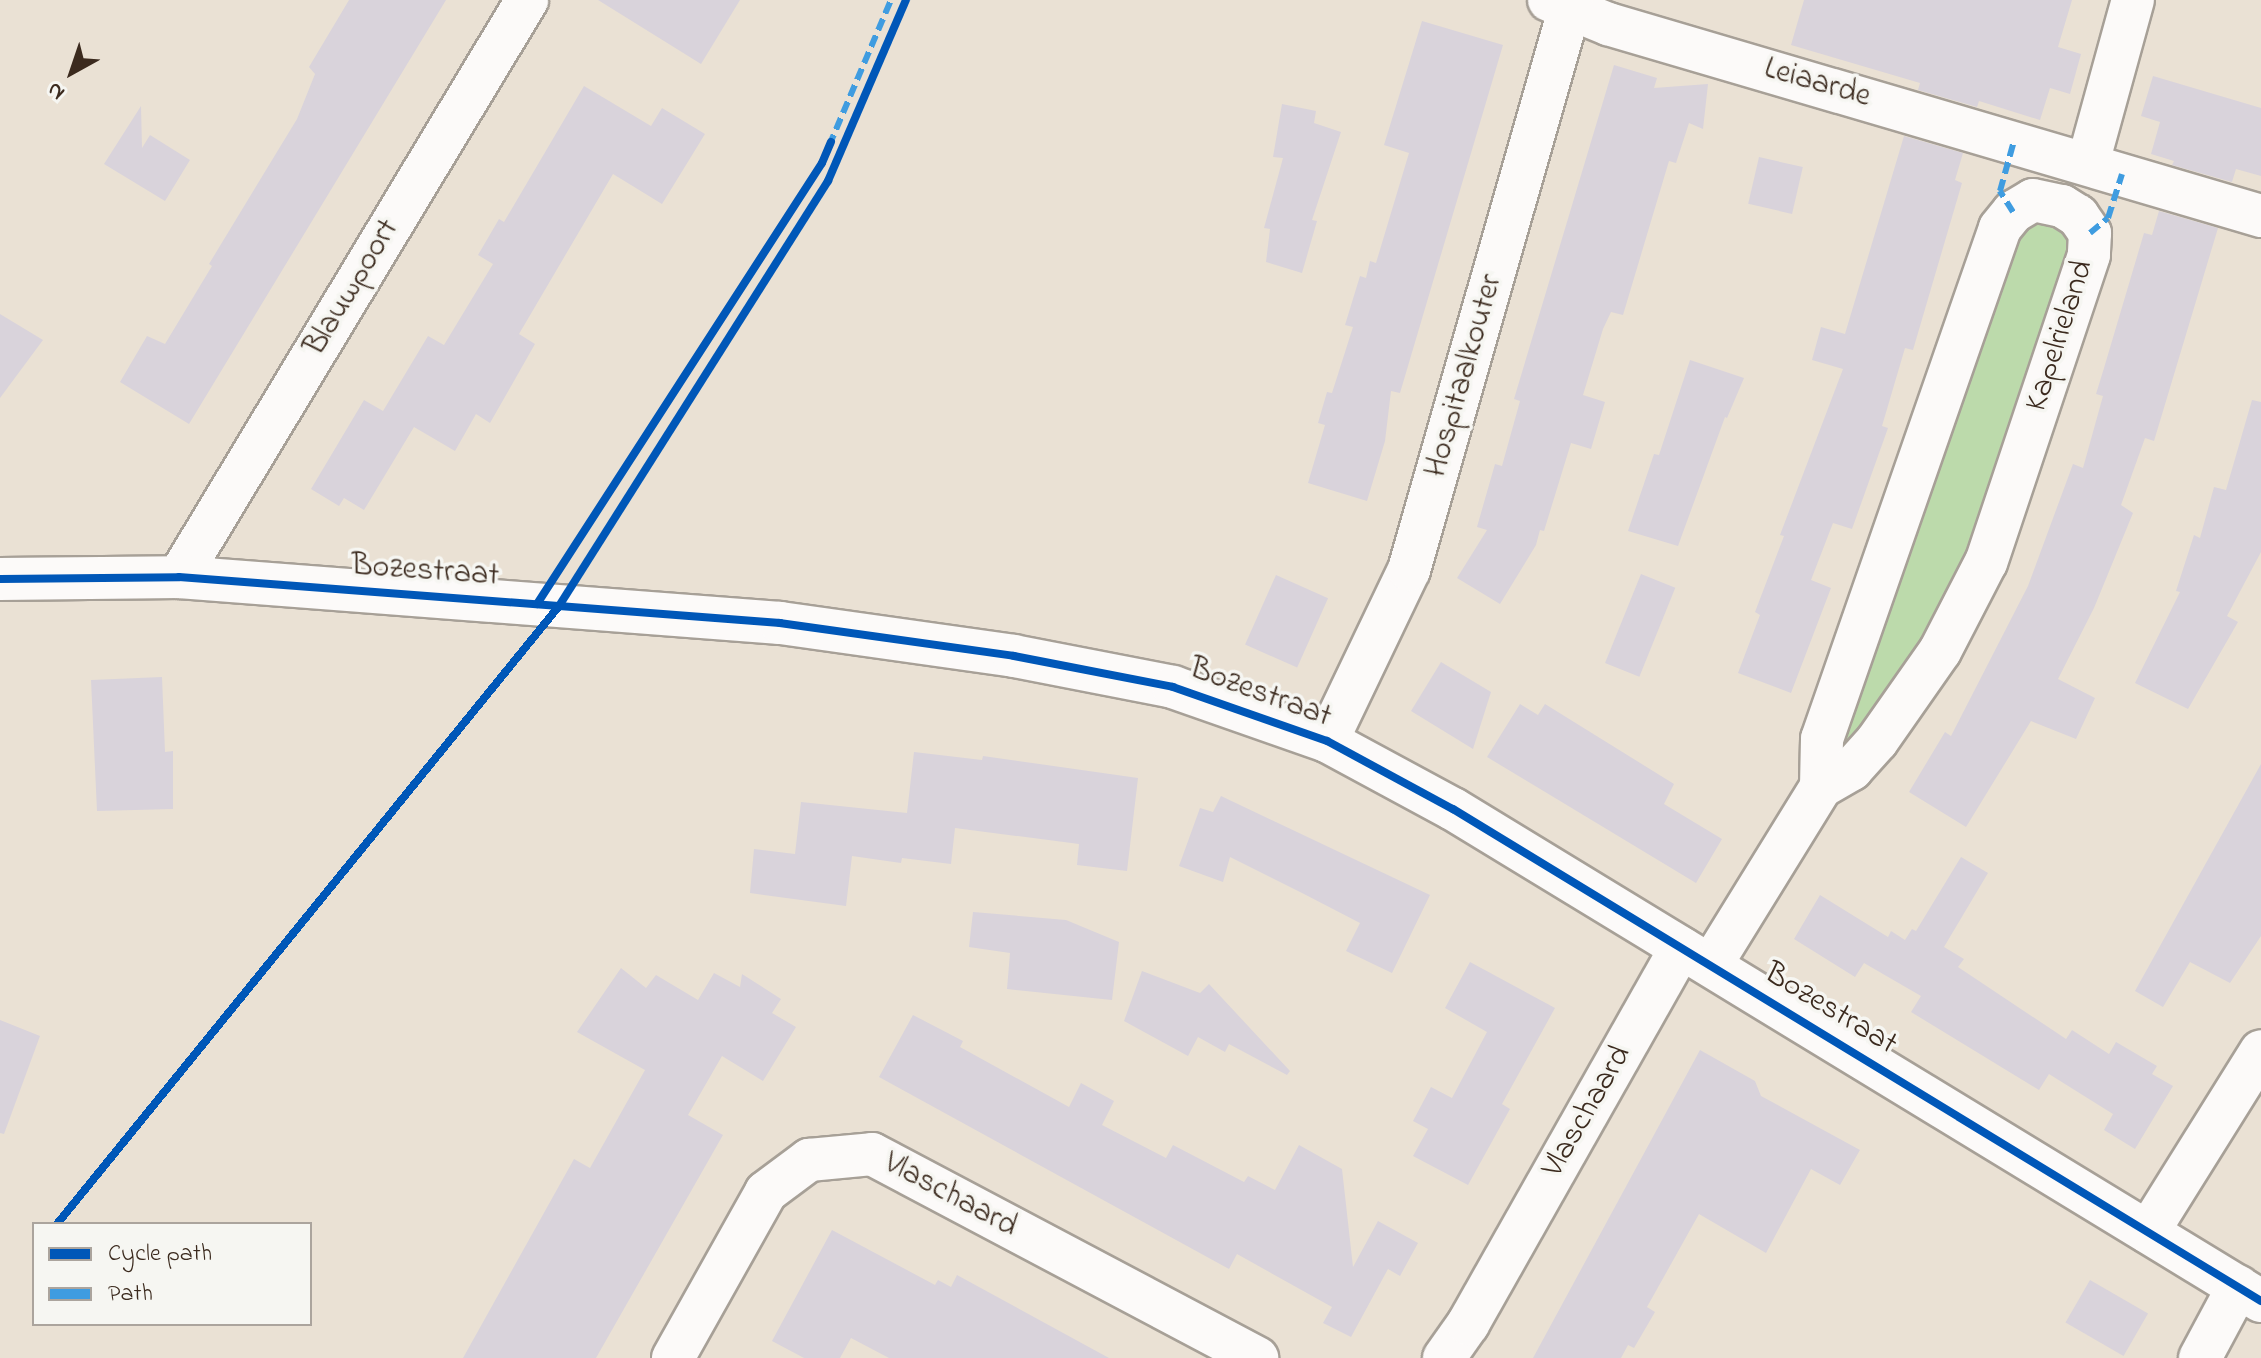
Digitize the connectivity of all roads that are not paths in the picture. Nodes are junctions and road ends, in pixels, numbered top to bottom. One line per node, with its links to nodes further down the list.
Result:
1 (527, 0): 6 (street, Blauwpoort)
2 (2133, 0): 4 (street)
3 (1564, 2): 4 (street, Leiaarde); 8 (street, Hospitaalkouter)
4 (2088, 163): 5 (street, Leiaarde)
5 (2261, 216)
6 (179, 577): 7 (street, Bozestraat); 8 (street, Bozestraat)
7 (0, 579)
8 (1327, 741): 10 (street, Bozestraat)
9 (1821, 787): 9 (street, Kapelrieland); 10 (street, Kapelrieland)
10 (1696, 956): 12 (street, Bozestraat); 16 (street, Vlaschaard)
11 (2261, 1051): 12 (street)
12 (2148, 1232): 13 (street, Bozestraat)
13 (2250, 1294): 17 (street)
14 (673, 1358): 15 (street, Vlaschaard)
15 (1257, 1358)
16 (1444, 1358)
17 (2200, 1358)

